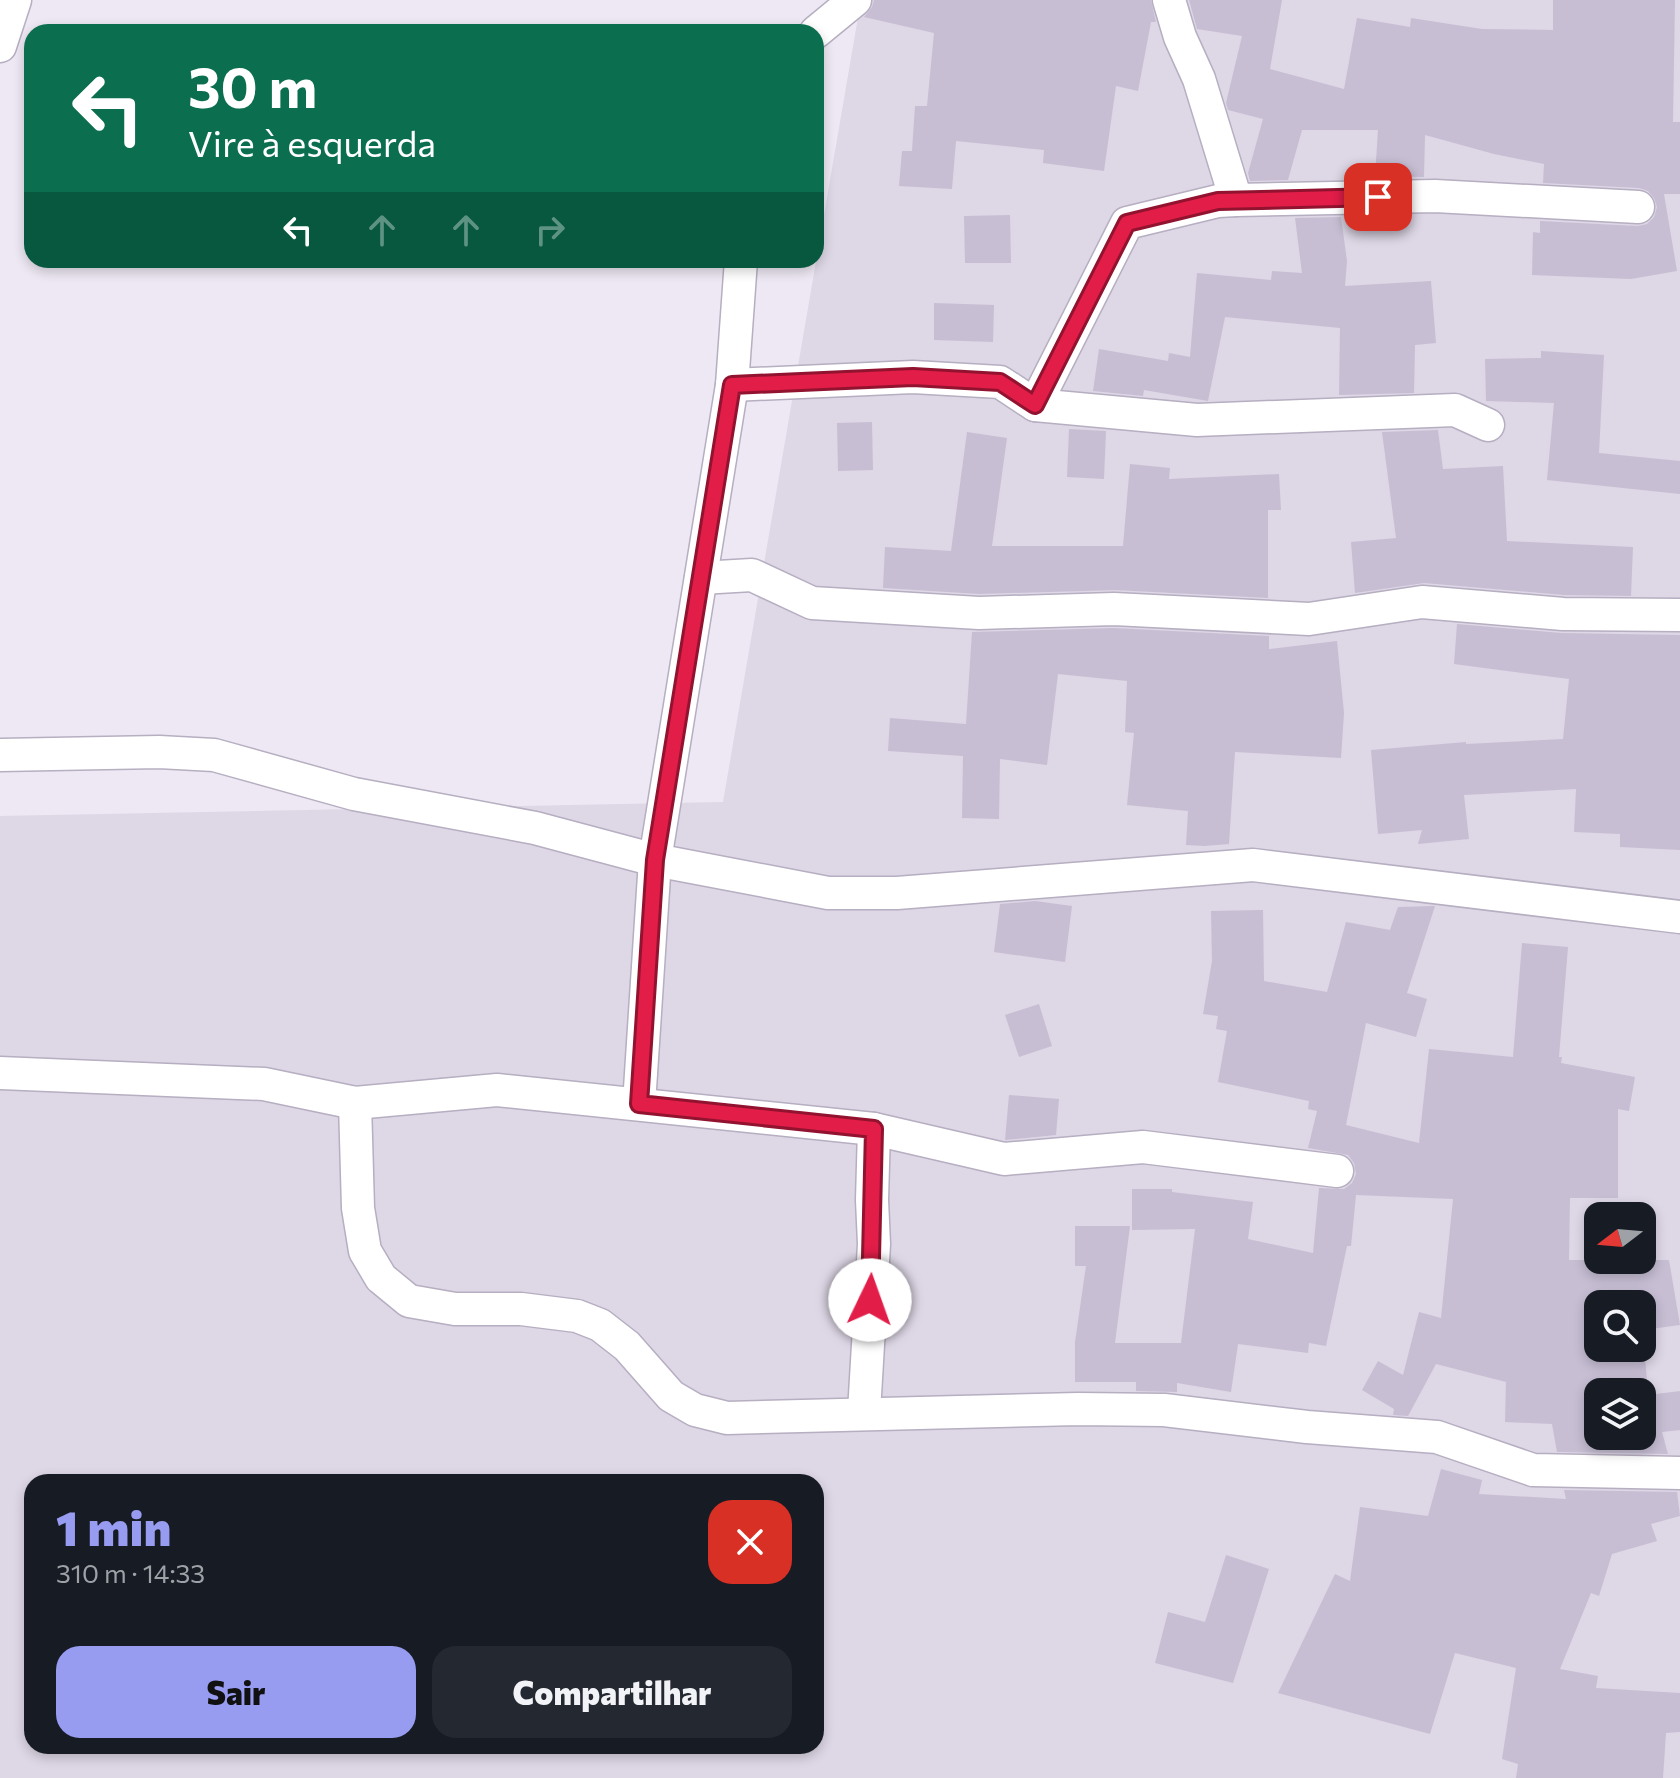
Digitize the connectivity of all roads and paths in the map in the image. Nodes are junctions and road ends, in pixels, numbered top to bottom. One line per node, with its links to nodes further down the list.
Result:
1 (15, 0): 5 (street)
2 (855, 0): 4 (street)
3 (1169, 0): 6 (street)
4 (824, 25)
5 (0, 46)
6 (1236, 200): 7 (street); 10 (street)
7 (1638, 207)
8 (740, 268): 9 (street)
9 (732, 385): 10 (street); 12 (street)
10 (1035, 405): 11 (street)
11 (1488, 425)
12 (701, 578): 13 (street); 15 (street)
13 (1680, 615)
14 (0, 755): 15 (street)
15 (655, 860): 16 (street); 19 (street)
16 (1680, 917)
17 (0, 1073): 18 (street)
18 (355, 1103): 19 (street); 22 (street)
19 (639, 1104): 20 (street)
20 (874, 1129): 21 (street); 22 (street)
21 (1337, 1171)
22 (864, 1412): 23 (street)
23 (1680, 1473)

